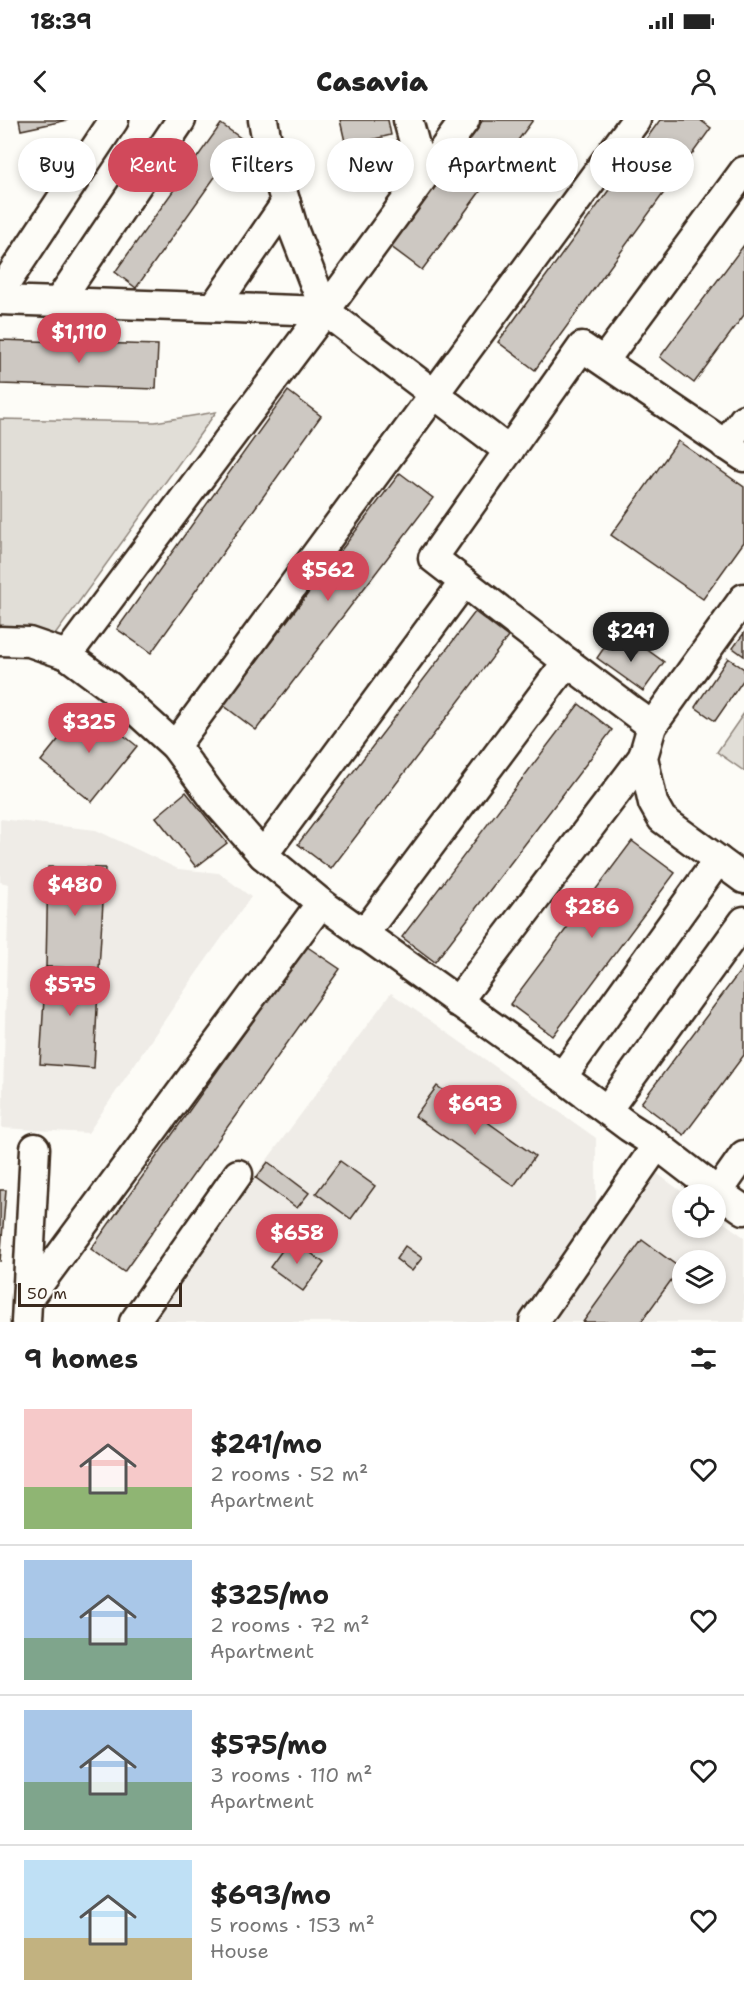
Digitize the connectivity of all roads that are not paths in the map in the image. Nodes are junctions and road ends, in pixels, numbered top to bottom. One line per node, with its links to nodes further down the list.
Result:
1 (114, 120): 10 (lane)
2 (182, 120): 12 (lane)
3 (263, 120): 9 (lane)
4 (408, 120): 8 (lane)
5 (465, 120): 8 (lane)
6 (636, 120): 16 (lane)
7 (744, 171): 15 (lane)
8 (423, 175): 14 (lane)
9 (285, 204): 13 (lane); 14 (lane)
10 (0, 292)
11 (0, 300): 12 (lane)
12 (58, 301): 13 (lane)
13 (214, 307): 14 (lane)
14 (325, 311): 16 (lane); 23 (lane)
15 (604, 361): 18 (lane); 19 (lane)
16 (433, 394): 18 (lane); 26 (lane)
17 (744, 419): 19 (lane)
18 (509, 451): 20 (lane)
19 (734, 451)
20 (464, 582): 24 (lane); 28 (lane)
21 (744, 598): 25 (lane)
22 (0, 641): 23 (lane)
23 (67, 655): 26 (lane)
24 (567, 662): 25 (lane); 33 (lane)
25 (652, 726): 27 (lane)
26 (175, 746): 28 (lane)
27 (643, 757): 29 (lane); 34 (lane)
28 (263, 855): 31 (lane)
29 (718, 860): 30 (lane); 35 (lane)
30 (744, 879)
31 (321, 903): 33 (lane); 45 (lane)
32 (744, 921): 36 (lane)
33 (363, 935): 34 (lane)
34 (457, 1002): 35 (lane)
35 (562, 1077): 36 (lane)
36 (607, 1110): 37 (lane)
37 (657, 1145): 41 (lane); 47 (lane)
38 (35, 1148): 45 (lane)
39 (744, 1155): 42 (lane)
40 (238, 1174): 46 (lane)
41 (709, 1184)
42 (723, 1184)
43 (726, 1197): 44 (lane)
44 (744, 1210)
45 (27, 1310)
46 (134, 1322)
47 (534, 1322)

